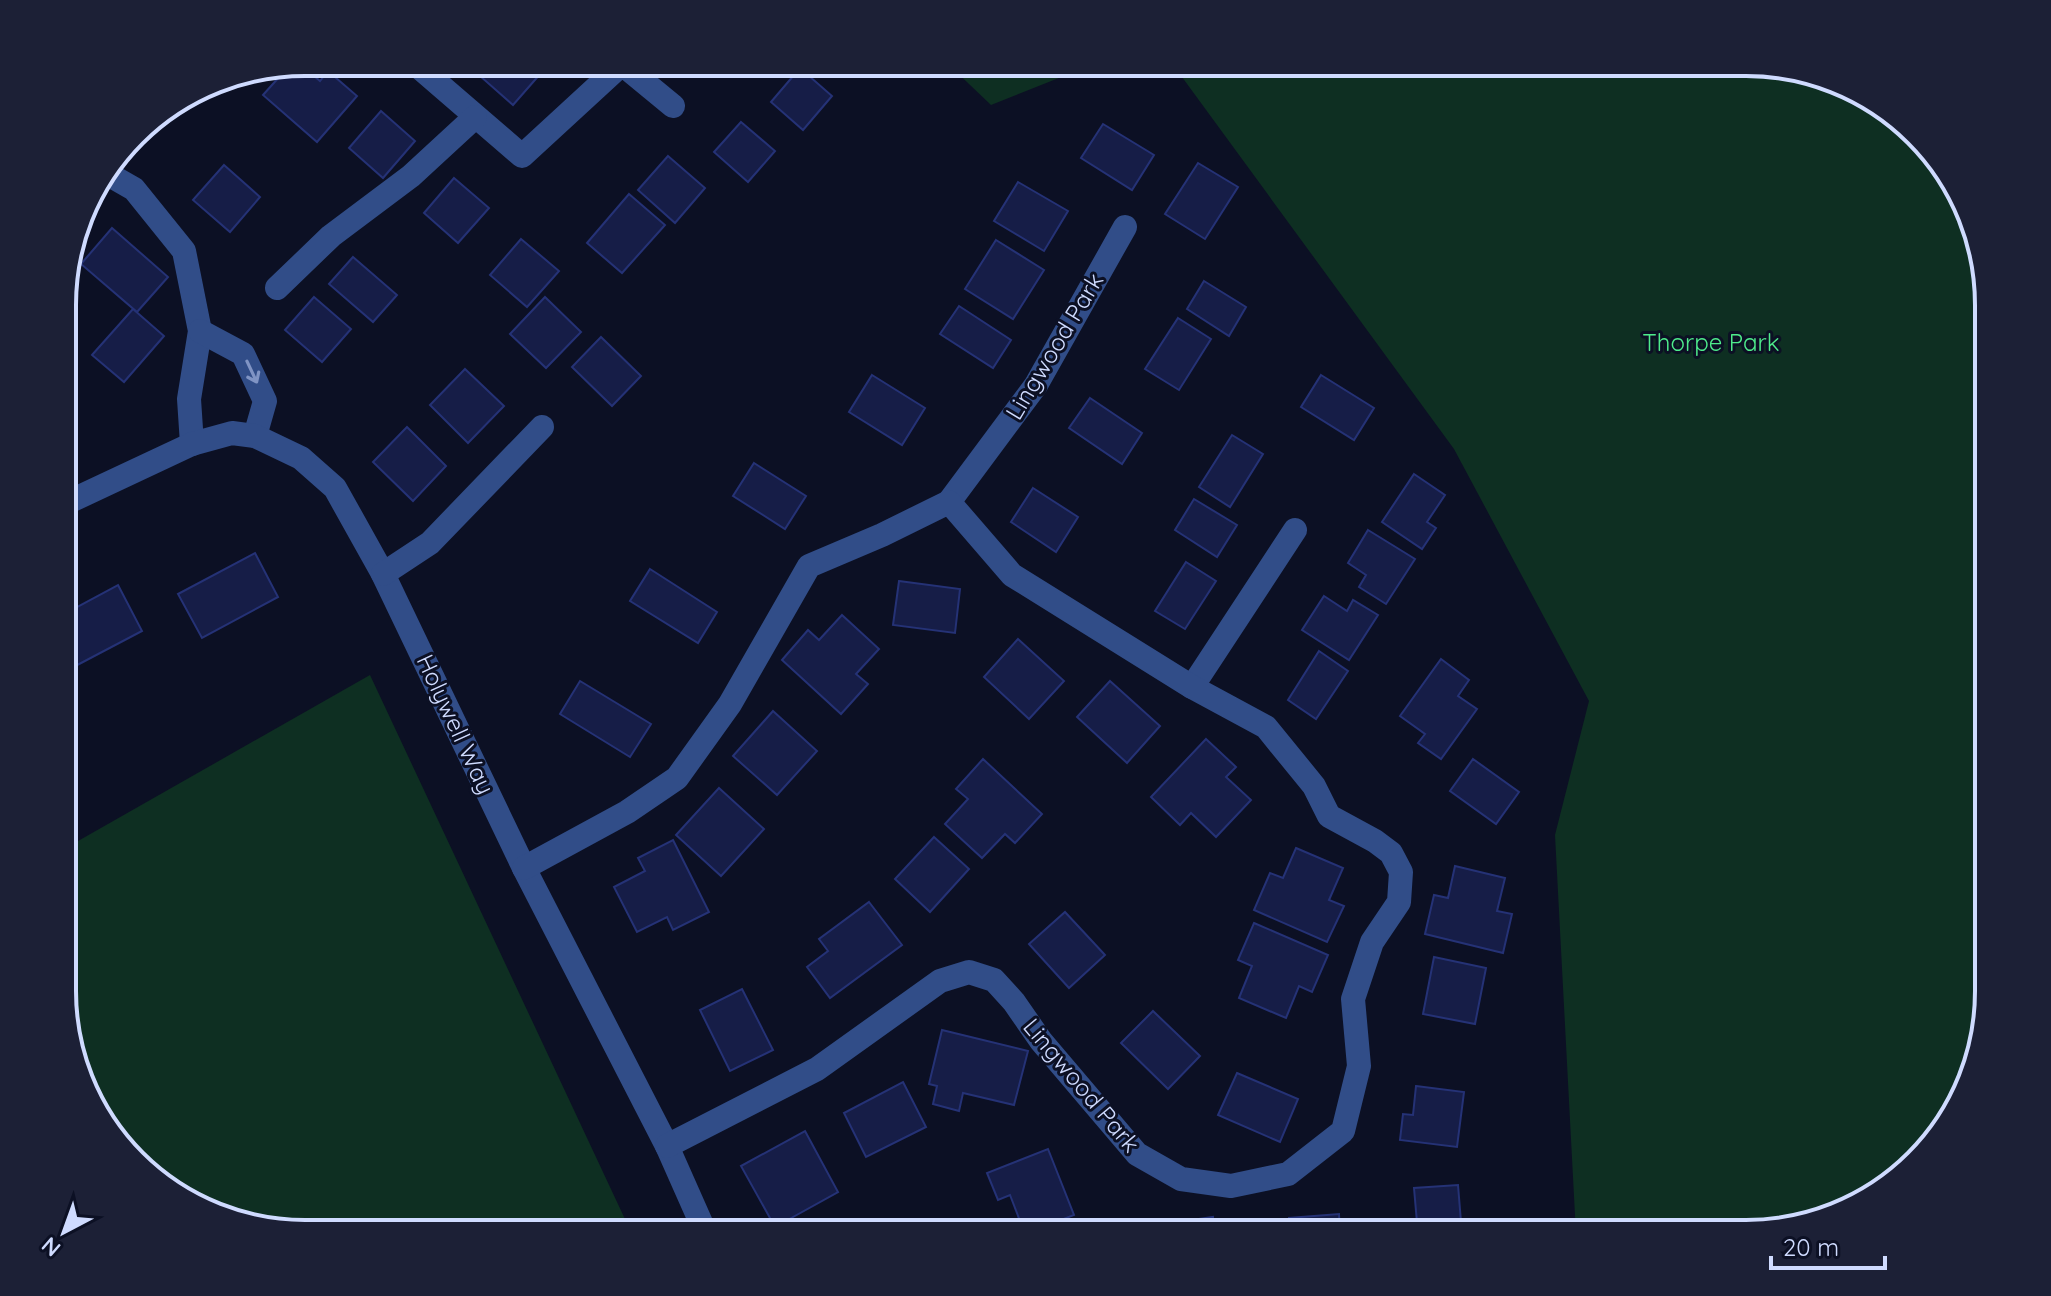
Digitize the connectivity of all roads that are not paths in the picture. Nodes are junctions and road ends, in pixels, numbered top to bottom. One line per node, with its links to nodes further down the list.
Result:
1 (429, 76): 5 (street)
2 (609, 76): 5 (street)
3 (637, 76): 4 (street)
4 (673, 106)
5 (475, 117): 8 (street)
6 (115, 178): 9 (street)
7 (1125, 227): 14 (street, Lingwood Park)
8 (277, 288)
9 (200, 331): 11 (street, one-way to 11); 12 (street)
10 (542, 427): 16 (street)
11 (255, 436): 12 (street, Holywell Way); 16 (street, Holywell Way)
12 (192, 444): 13 (street, Holywell Way)
13 (76, 498)
14 (949, 502): 17 (street, Lingwood Park); 18 (street, Lingwood Park)
15 (1295, 530): 17 (street)
16 (383, 574): 18 (street, Holywell Way)
17 (1192, 687): 19 (street, Lingwood Park)
18 (524, 868): 19 (street, Holywell Way)
19 (667, 1146): 20 (street, Holywell Way)
20 (700, 1220)

